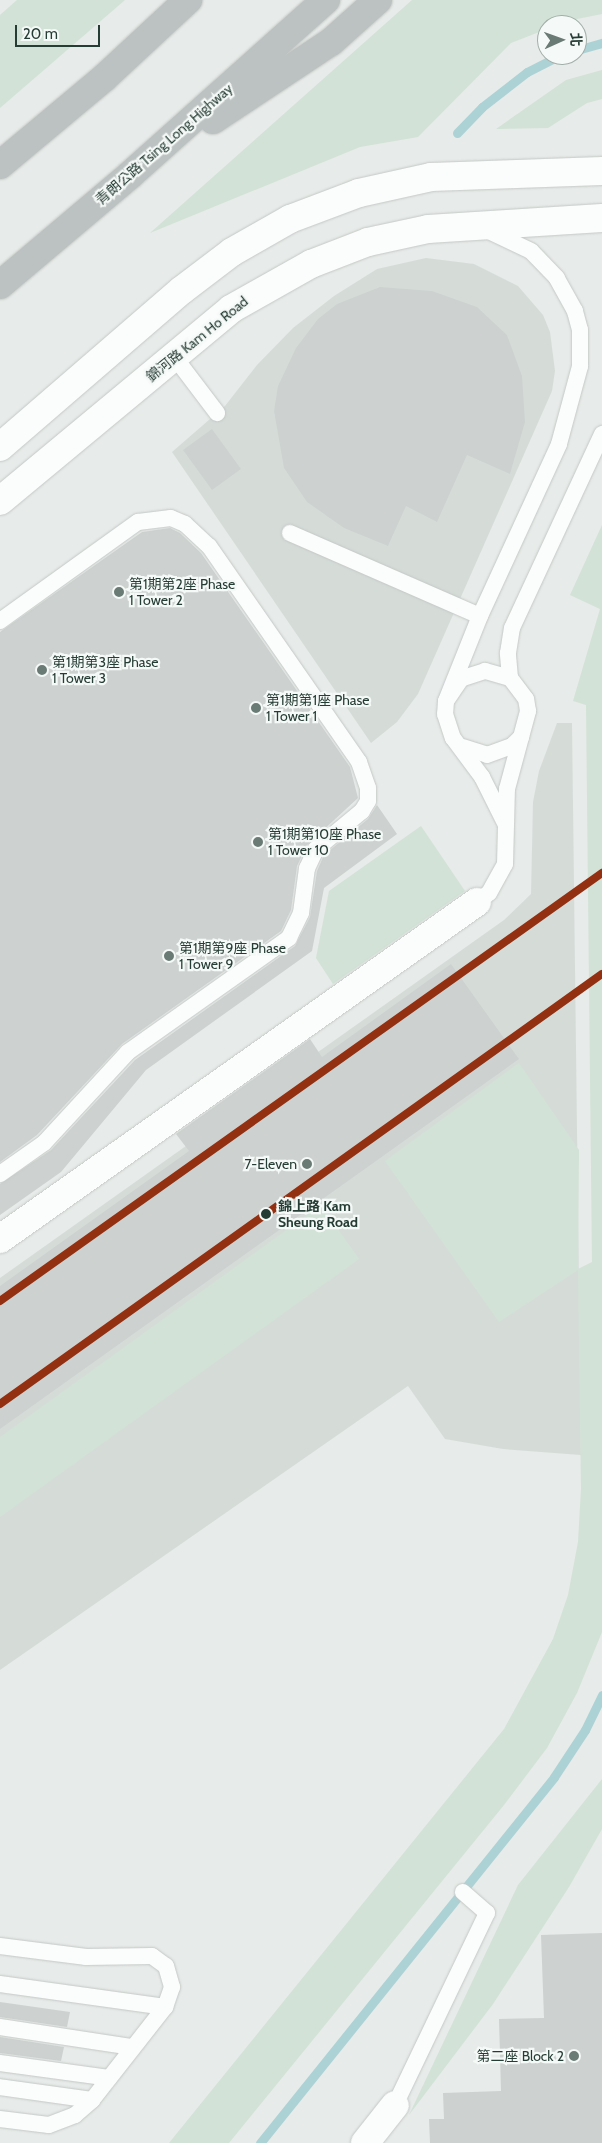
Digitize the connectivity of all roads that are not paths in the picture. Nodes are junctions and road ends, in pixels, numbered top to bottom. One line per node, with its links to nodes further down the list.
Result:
1 (188, 0): 4 (highway)
2 (326, 0): 6 (highway, 青朗公路 Tsing Long Highway)
3 (378, 0): 6 (highway)
4 (0, 165)
5 (602, 171): 13 (main road)
6 (130, 175): 9 (highway, 青朗公路 Tsing Long Highway)
7 (602, 218): 8 (main road, 錦河路 Kam Ho Road)
8 (460, 225): 10 (main road, 錦河路 Kam Ho Road); 16 (lane)
9 (0, 285)
10 (173, 355): 11 (lane); 14 (main road, 錦河路 Kam Ho Road)
11 (216, 413)
12 (602, 434): 18 (lane)
13 (0, 447)
14 (0, 501)
15 (290, 533): 16 (lane)
16 (480, 616): 19 (lane)
17 (0, 621): 24 (lane)
18 (510, 678): 19 (lane); 20 (lane)
19 (446, 701): 21 (lane)
20 (521, 736): 21 (lane); 22 (lane)
21 (462, 747): 22 (lane)
22 (505, 823): 23 (lane)
23 (477, 902): 25 (main road)
24 (0, 1174)
25 (0, 1239)
26 (463, 1892): 36 (lane)
27 (0, 1946): 29 (lane)
28 (0, 1984): 29 (lane)
29 (165, 2007): 31 (lane)
30 (0, 2028): 31 (lane)
31 (134, 2047): 33 (lane)
32 (0, 2063): 33 (lane)
33 (109, 2078): 35 (lane)
34 (0, 2087): 35 (lane)
35 (92, 2100): 37 (lane)
36 (395, 2104): 38 (main road)
37 (0, 2119)
38 (365, 2143)

